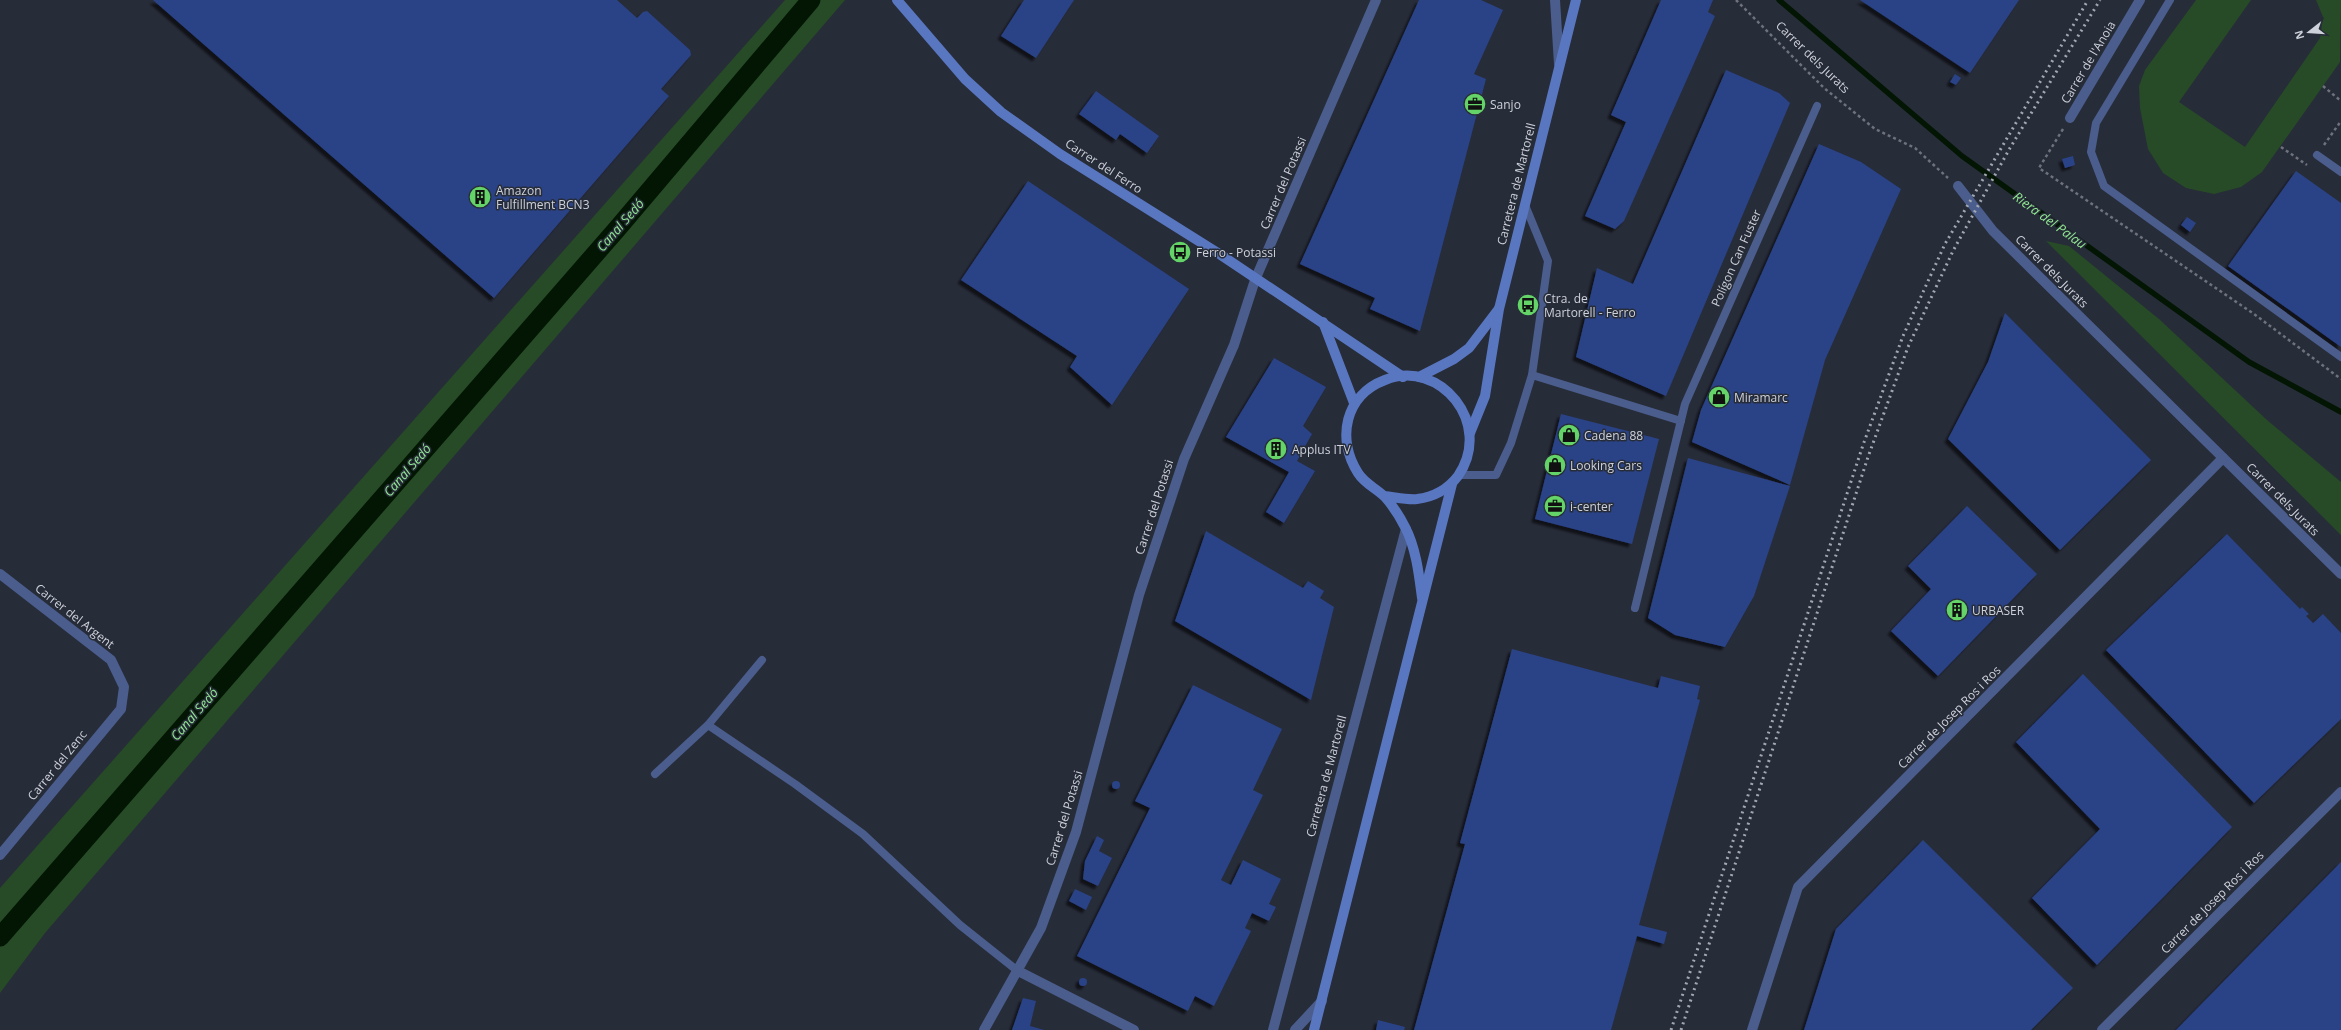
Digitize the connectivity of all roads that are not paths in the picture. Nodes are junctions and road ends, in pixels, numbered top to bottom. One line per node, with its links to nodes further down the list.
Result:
1 (897, 0): 14 (main road, Carrer del Ferro)
2 (1376, 0): 14 (street, Carrer del Potassi)
3 (1555, 0): 7 (street, Carretera de Martorell)
4 (1576, 0): 7 (main road, Carretera de Martorell)
5 (2140, 0): 9 (street, Carrer de l'Anoia)
6 (2170, 0): 17 (lane)
7 (1559, 65): 13 (main road, Carretera de Martorell)
8 (1817, 106): 22 (lane, Polígon Can Fuster)
9 (2070, 118)
10 (2317, 155): 11 (lane)
11 (2341, 172)
12 (1958, 186): 24 (street, Carrer dels Jurats)
13 (1525, 204): 15 (main road, Carretera de Martorell); 18 (lane)
14 (1255, 280): 16 (main road, Carrer del Ferro); 39 (street, Carrer del Potassi)
15 (1499, 309): 20 (main road, Carretera de Martorell); 23 (main road, Carretera de Martorell)
16 (1323, 322): 19 (main road, Carrer del Ferro); 21 (main road)
17 (2341, 357)
18 (1532, 375): 22 (lane); 25 (lane)
19 (1403, 377): 20 (main road, Carretera de Martorell); 21 (main road, Carretera de Martorell)
20 (1419, 377): 23 (main road, Carretera de Martorell)
21 (1354, 403): 27 (main road, Carretera de Martorell)
22 (1681, 421): 32 (lane, Polígon Can Fuster)
23 (1470, 433): 25 (main road, Carretera de Martorell)
24 (2223, 458): 30 (street, Carrer dels Jurats); 46 (street, Carrer de Josep Ros i Ros)
25 (1458, 475): 26 (main road, Carretera de Martorell)
26 (1452, 484): 27 (main road, Carretera de Martorell); 31 (main road, Carretera de Martorell)
27 (1384, 496): 28 (main road, Carretera de Martorell)
28 (1406, 529): 31 (main road, Carretera de Martorell); 43 (street, Carretera de Martorell)
29 (0, 574): 34 (street, Carrer del Argent)
30 (2341, 574)
31 (1422, 604): 40 (main road, Carretera de Martorell)
32 (1635, 608)
33 (762, 660): 35 (lane)
34 (124, 687): 38 (street, Carrer del Zenc)
35 (708, 725): 36 (lane); 39 (lane)
36 (655, 774)
37 (2341, 792): 47 (street, Carrer de Josep Ros i Ros)
38 (0, 855)
39 (1018, 971): 41 (street, Carrer del Potassi); 42 (street)
40 (1322, 1001): 44 (street, Carretera de Martorell); 45 (main road, Carretera de Martorell)
41 (984, 1030)
42 (1134, 1030)
43 (1273, 1030)
44 (1295, 1030)
45 (1314, 1030)
46 (1752, 1030)
47 (2102, 1030)

